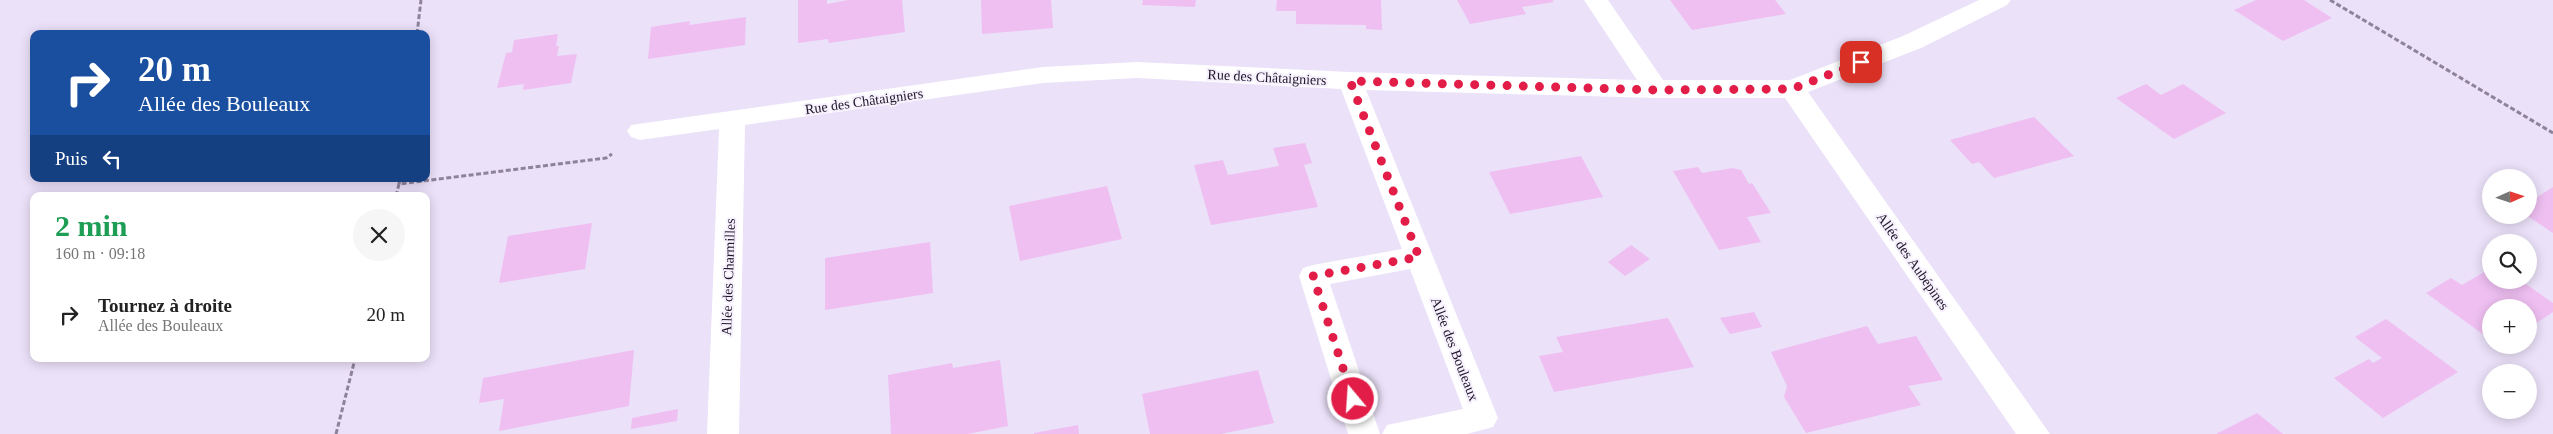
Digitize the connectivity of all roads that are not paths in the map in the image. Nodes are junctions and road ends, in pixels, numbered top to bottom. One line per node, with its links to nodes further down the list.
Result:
1 (1596, 0): 5 (street)
2 (1999, 0): 4 (street, Rue des Châtaigniers)
3 (1350, 81): 5 (street, Rue des Châtaigniers); 6 (street, Rue des Châtaigniers); 8 (street, Allée des Bouleaux)
4 (1792, 89): 5 (street, Rue des Châtaigniers); 12 (street, Allée des Aubépines)
5 (1656, 90)
6 (732, 120): 7 (street, Rue des Châtaigniers); 9 (street, Allée des Charmilles)
7 (640, 132)
8 (1419, 257): 10 (street); 11 (street, Allée des Bouleaux)
9 (724, 434)
10 (1364, 434)
11 (1398, 434)
12 (2034, 434)

